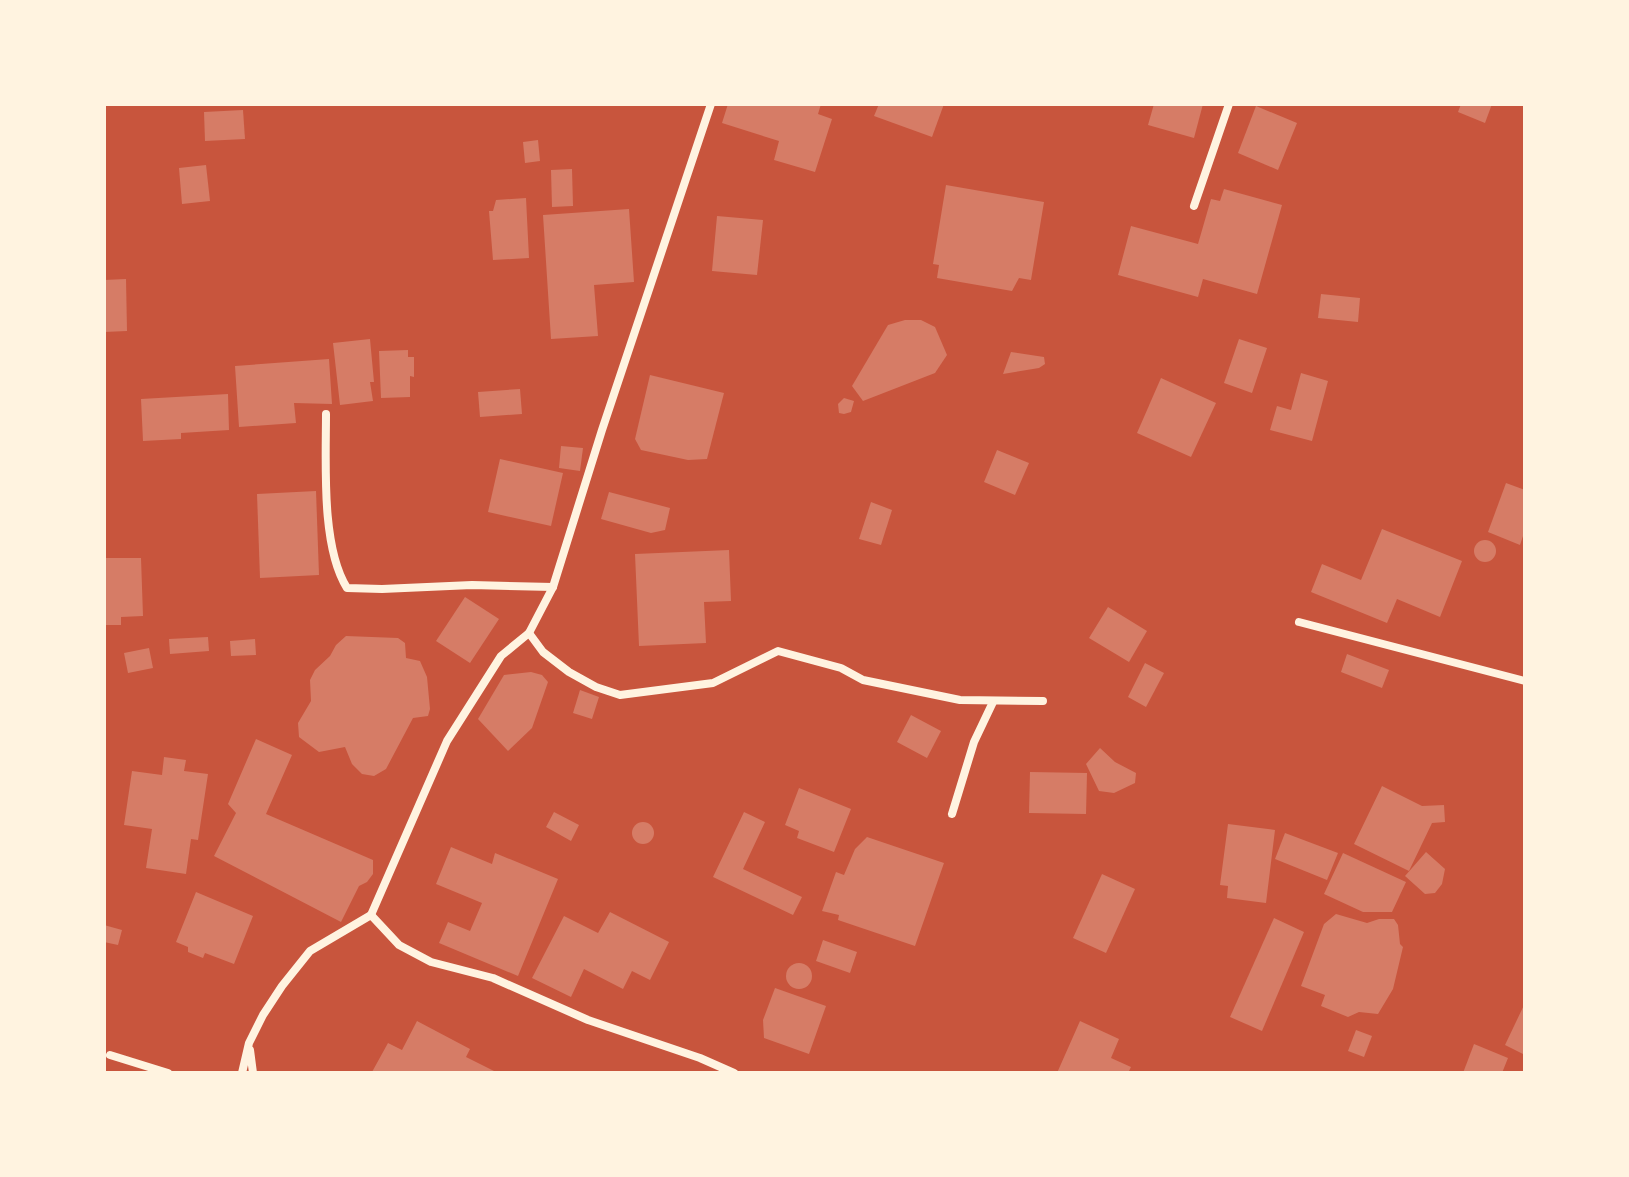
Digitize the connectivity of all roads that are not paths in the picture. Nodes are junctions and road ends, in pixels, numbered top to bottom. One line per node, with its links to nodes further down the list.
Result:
1 (711, 104): 5 (street)
2 (1229, 104): 3 (street)
3 (1194, 206)
4 (326, 414): 5 (street)
5 (553, 587): 7 (street)
6 (1299, 622): 8 (street)
7 (529, 633): 10 (street); 12 (street)
8 (1525, 681)
9 (1043, 701): 10 (street)
10 (993, 702): 11 (street)
11 (952, 814)
12 (371, 915): 13 (street); 18 (street)
13 (249, 1043): 16 (street); 17 (street)
14 (110, 1055): 15 (street)
15 (168, 1073)
16 (242, 1073)
17 (253, 1073)
18 (734, 1073)

